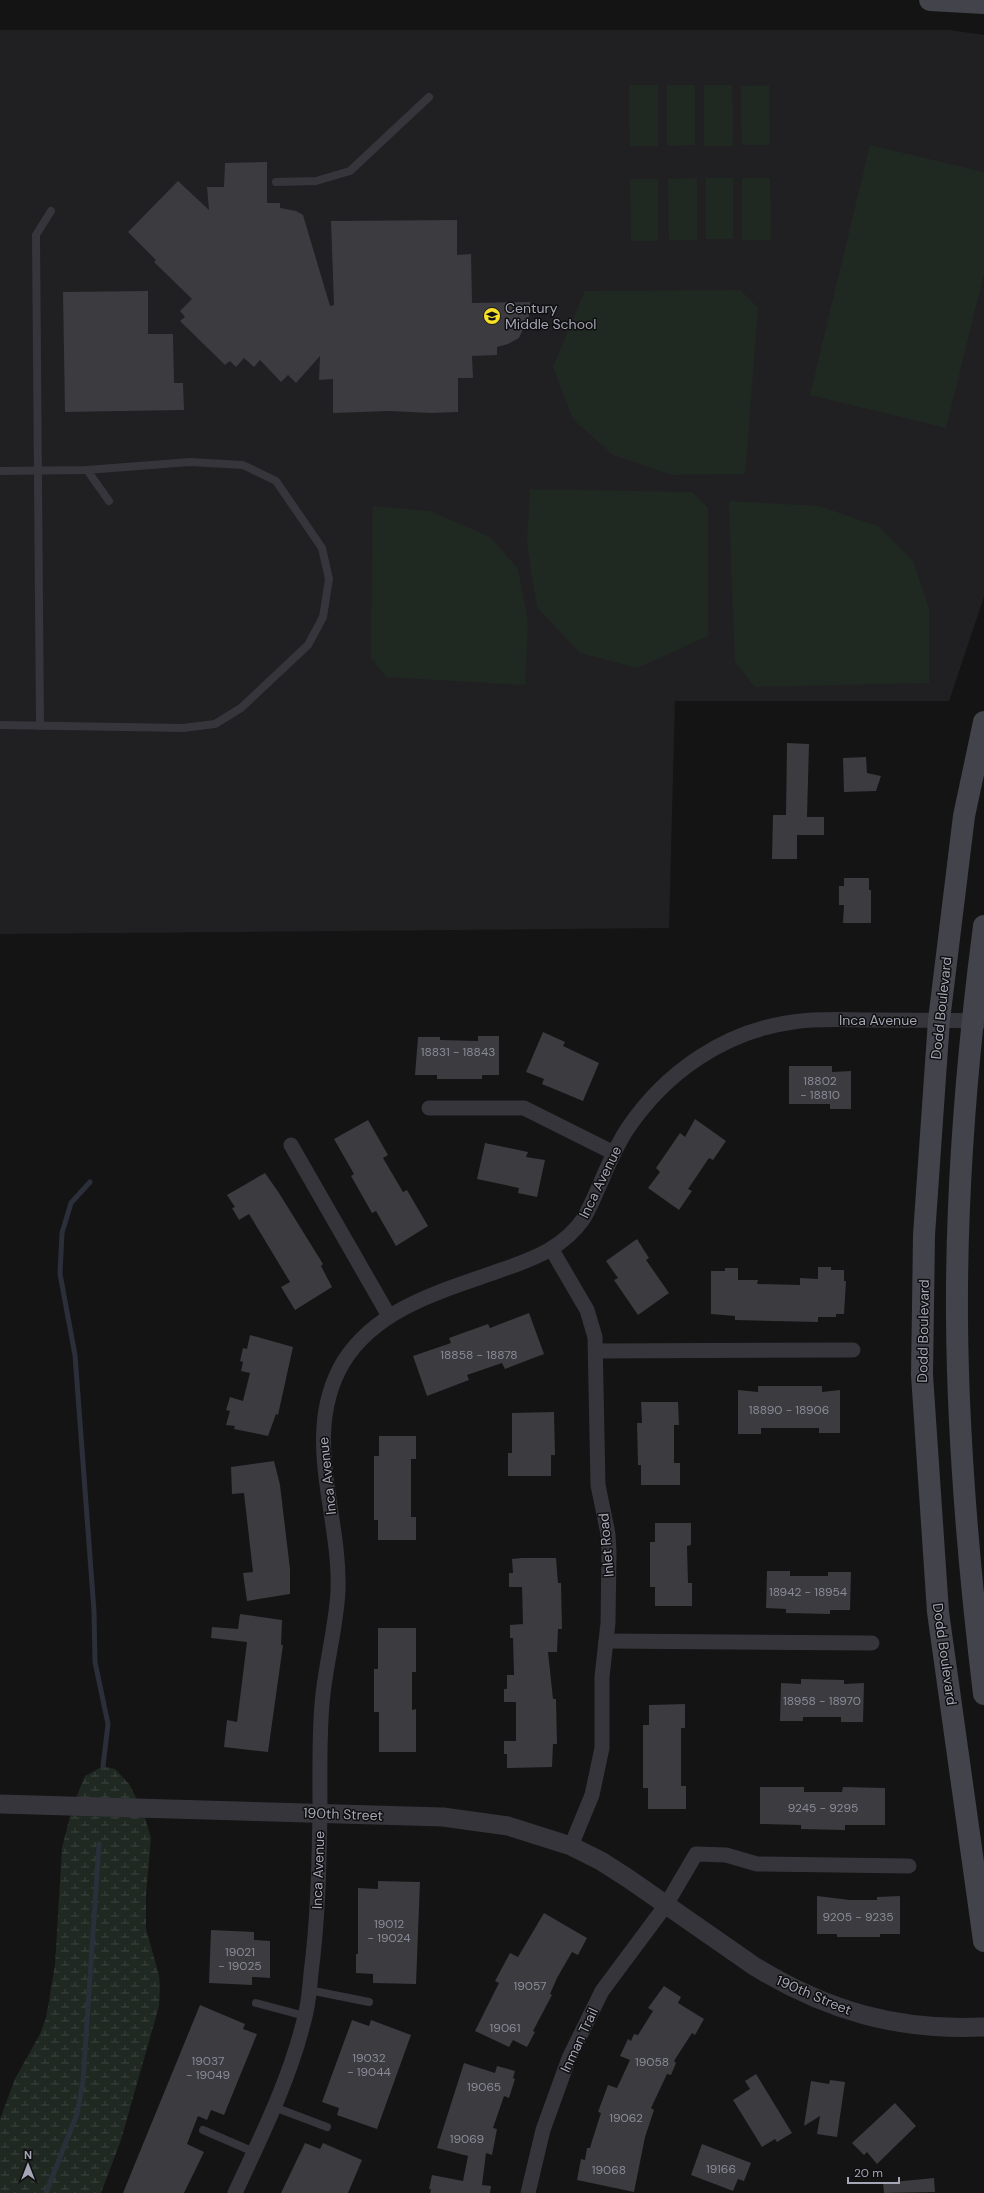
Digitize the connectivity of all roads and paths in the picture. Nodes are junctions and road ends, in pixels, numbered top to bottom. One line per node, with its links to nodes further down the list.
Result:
1 (930, 0): 2 (main road)
2 (984, 3)
3 (429, 97): 4 (lane)
4 (276, 182)
5 (51, 211): 8 (lane)
6 (86, 470): 8 (lane); 9 (lane); 12 (lane)
7 (0, 471): 8 (lane)
8 (37, 471): 12 (lane)
9 (109, 501)
10 (984, 722): 14 (main road, Dodd Boulevard)
11 (0, 725): 12 (lane)
12 (40, 726)
13 (984, 926): 15 (main road)
14 (939, 1020): 15 (street, Inca Avenue); 18 (street, Inca Avenue); 31 (main road, Dodd Boulevard)
15 (978, 1020): 25 (main road)
16 (429, 1108): 18 (street)
17 (291, 1145): 20 (street)
18 (614, 1153): 19 (street, Inca Avenue)
19 (552, 1250): 20 (street, Inca Avenue); 22 (street, Inlet Road)
20 (389, 1316): 27 (street, Inca Avenue)
21 (853, 1350): 22 (street)
22 (596, 1351): 23 (street, Inlet Road)
23 (606, 1641): 24 (street); 28 (street, Inlet Road)
24 (872, 1642)
25 (984, 1694)
26 (0, 1804): 27 (street, 190th Street)
27 (320, 1814): 28 (street, 190th Street); 32 (street, Inca Avenue)
28 (571, 1846): 30 (street, 190th Street)
29 (908, 1866): 30 (street)
30 (666, 1905): 36 (street, 190th Street); 42 (street, Inman Trail)
31 (984, 1941)
32 (309, 1990): 33 (lane); 35 (street, Inca Avenue)
33 (369, 2002)
34 (256, 2003): 35 (lane)
35 (305, 2016): 37 (street, Inca Avenue)
36 (984, 2027)
37 (274, 2107): 38 (lane); 40 (street, Inca Avenue)
38 (327, 2128)
39 (202, 2130): 40 (lane)
40 (254, 2152): 41 (street, Inca Avenue)
41 (235, 2193)
42 (528, 2193)

